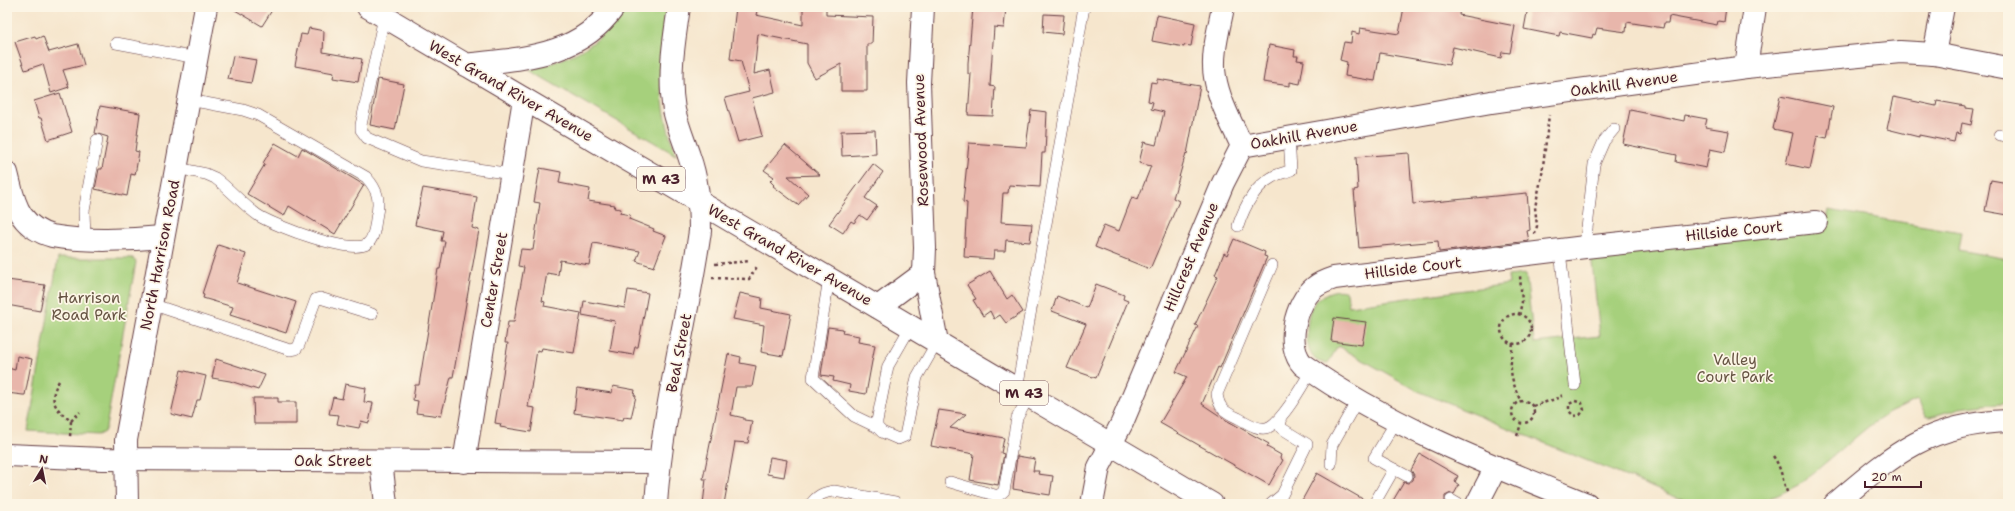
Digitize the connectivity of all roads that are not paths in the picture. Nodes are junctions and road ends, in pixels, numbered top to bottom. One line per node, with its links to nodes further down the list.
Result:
1 (206, 7): 12 (street, North Harrison Road)
2 (614, 7): 13 (street)
3 (679, 7): 25 (street, Beal Street)
4 (923, 7): 33 (street, Rosewood Avenue)
5 (1084, 7): 42 (lane)
6 (1223, 7): 21 (street)
7 (1755, 7): 14 (street)
8 (1943, 7): 11 (street)
9 (376, 12): 13 (street, West Grand River Avenue / M 43); 24 (lane)
10 (116, 43): 12 (lane)
11 (1934, 54): 14 (street, Oakhill Avenue); 15 (street, Oakhill Avenue)
12 (197, 58): 17 (street, North Harrison Road)
13 (465, 64): 16 (street, West Grand River Avenue / M 43)
14 (1746, 67): 19 (street, Oakhill Avenue)
15 (2008, 68)
16 (524, 99): 24 (street, Center Street); 25 (street, West Grand River Avenue / M 43)
17 (189, 100): 22 (street, North Harrison Road); 22 (lane)
18 (1614, 129): 30 (lane)
19 (1289, 138): 21 (street, Oakhill Avenue); 27 (lane)
20 (97, 140): 29 (lane)
21 (1242, 146): 48 (street, Hillcrest Avenue)
22 (177, 168): 28 (street, North Harrison Road)
23 (7, 173): 29 (street)
24 (512, 174): 52 (street, Center Street)
25 (700, 203): 34 (street, West Grand River Avenue / M 43); 53 (street, Beal Street)
26 (1816, 222): 30 (street, Hillside Court)
27 (1238, 226)
28 (162, 237): 29 (street); 35 (street, North Harrison Road)
29 (85, 239)
30 (1585, 247): 31 (street, Hillside Court)
31 (1560, 251): 40 (street, Hillside Court); 41 (lane)
32 (1272, 265): 44 (lane)
33 (924, 273): 36 (street); 39 (street, Rosewood Avenue)
34 (829, 278): 36 (street, West Grand River Avenue / M 43); 47 (lane)
35 (151, 304): 37 (lane); 50 (street, North Harrison Road)
36 (878, 307): 38 (street, West Grand River Avenue / M 43)
37 (372, 314)
38 (911, 326): 39 (street, West Grand River Avenue / M 43); 47 (lane)
39 (937, 342): 42 (street, West Grand River Avenue / M 43); 47 (lane)
40 (1312, 371): 43 (street, Hillside Court); 44 (lane)
41 (1575, 385)
42 (1023, 392): 48 (street, West Grand River Avenue / M 43); 58 (lane)
43 (1358, 399): 45 (street, Hillside Court); 54 (lane)
44 (1280, 419): 66 (lane)
45 (1397, 420): 55 (street, Hillside Court); 56 (lane)
46 (2008, 421): 70 (street)
47 (877, 427)
48 (1111, 444): 64 (street, Hillcrest Avenue); 65 (street, West Grand River Avenue / M 43)
49 (7, 455): 50 (street, Oak Street)
50 (125, 459): 51 (street, Oak Street); 60 (street, North Harrison Road)
51 (381, 461): 52 (street, Oak Street); 61 (street)
52 (464, 462): 53 (street, Oak Street)
53 (659, 462): 62 (street, Beal Street)
54 (1331, 464)
55 (1496, 467): 68 (street); 69 (street, Hillside Court)
56 (1394, 469): 57 (lane); 67 (lane)
57 (1407, 476)
58 (950, 482)
59 (895, 502): 63 (lane)
60 (127, 504)
61 (386, 504)
62 (656, 504)
63 (811, 504)
64 (1092, 504)
65 (1212, 504)
66 (1271, 504)
67 (1374, 504)
68 (1477, 504)
69 (1587, 504)
70 (1835, 504)

